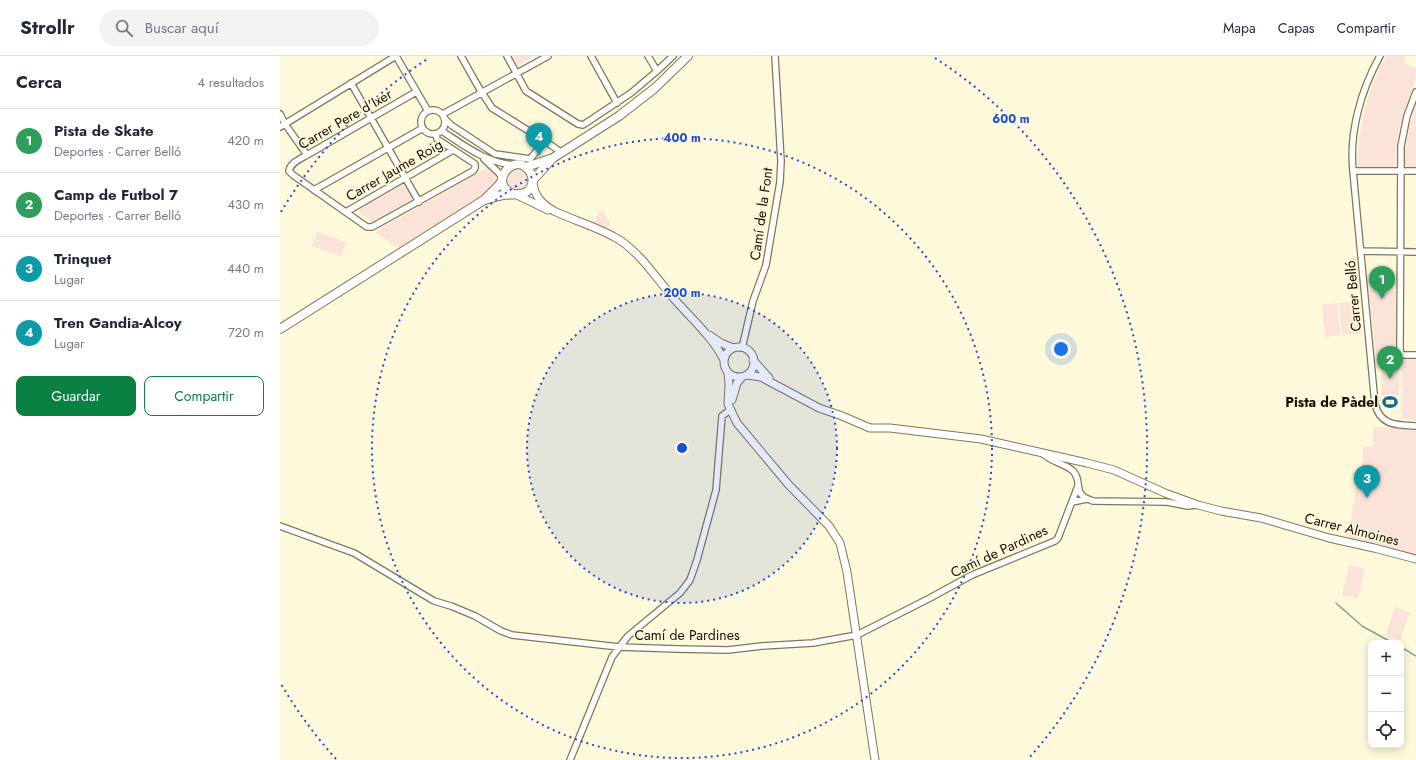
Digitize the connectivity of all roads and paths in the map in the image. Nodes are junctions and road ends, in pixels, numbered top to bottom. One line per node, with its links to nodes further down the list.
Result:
1 (396, 56): 13 (street); 14 (street)
2 (461, 56): 16 (street)
3 (507, 56): 12 (street)
4 (548, 56): 12 (street)
5 (591, 56): 17 (street)
6 (648, 56): 11 (street)
7 (673, 56): 11 (street)
8 (688, 56): 31 (main road)
9 (775, 56): 52 (street, Camí de la Font)
10 (1380, 56): 34 (street, Carrer Belló)
11 (657, 71): 17 (street)
12 (517, 74): 16 (street); 17 (street)
13 (351, 83): 21 (street); 22 (street)
14 (416, 92): 18 (street); 21 (street, Carrer Pere d'Ixer)
15 (1416, 92): 35 (street)
16 (483, 93): 20 (street); 25 (street)
17 (617, 103)
18 (428, 111): 20 (street); 23 (street)
19 (280, 114): 22 (street)
20 (444, 117): 24 (street); 25 (street)
21 (372, 118): 26 (street); 29 (street, Carrer Pere d'Ixer)
22 (283, 125): 29 (street)
23 (423, 128): 24 (street); 26 (street)
24 (439, 132): 27 (street); 30 (street)
25 (544, 142): 28 (street)
26 (388, 147): 37 (street); 40 (street)
27 (453, 150): 37 (street, Carrer Jaume Roig); 43 (street)
28 (558, 150)
29 (307, 155): 40 (street, Carrer Pere d'Ixer)
30 (481, 156): 32 (street); 38 (street)
31 (553, 158): 33 (main road); 39 (main road)
32 (515, 165): 33 (main road); 38 (main road)
33 (526, 167): 39 (main road)
34 (1352, 171): 35 (street); 46 (street, Carrer Belló)
35 (1400, 171): 36 (street); 47 (street)
36 (1416, 171)
37 (405, 178): 43 (street); 44 (street, Carrer Jaume Roig)
38 (502, 179): 41 (main road); 42 (main road)
39 (533, 181): 41 (main road); 45 (street)
40 (314, 190): 44 (street)
41 (515, 195): 42 (main road); 45 (street)
42 (484, 200): 49 (main road)
43 (419, 202): 44 (street)
44 (346, 212)
45 (554, 212): 50 (street)
46 (1360, 251): 47 (street); 60 (street, Carrer Belló)
47 (1400, 252): 48 (street); 53 (street)
48 (1416, 252)
49 (280, 330)
50 (702, 330): 51 (street); 54 (street)
51 (734, 348): 52 (street); 54 (street)
52 (742, 348): 55 (street)
53 (1416, 355)
54 (724, 360): 56 (street)
55 (753, 360): 57 (street); 58 (street)
56 (728, 373): 57 (street); 59 (street)
57 (744, 376): 58 (street); 59 (street)
58 (778, 386): 61 (street, Carrer Almoines)
59 (730, 410): 68 (street); 69 (street)
60 (1416, 426)
61 (1042, 453): 62 (street); 65 (street, Carrer Almoines)
62 (1078, 486): 63 (street); 64 (street, Camí de Pardines)
63 (1087, 499): 64 (street); 65 (street)
64 (1072, 502): 68 (street, Camí de Pardines)
65 (1198, 505): 67 (street, Carrer Almoines)
66 (280, 526): 69 (street, Camí de Pardines)
67 (1416, 559)
68 (857, 635): 69 (street, Camí de Pardines); 71 (street)
69 (619, 647): 70 (street)
70 (570, 760)
71 (875, 760)

